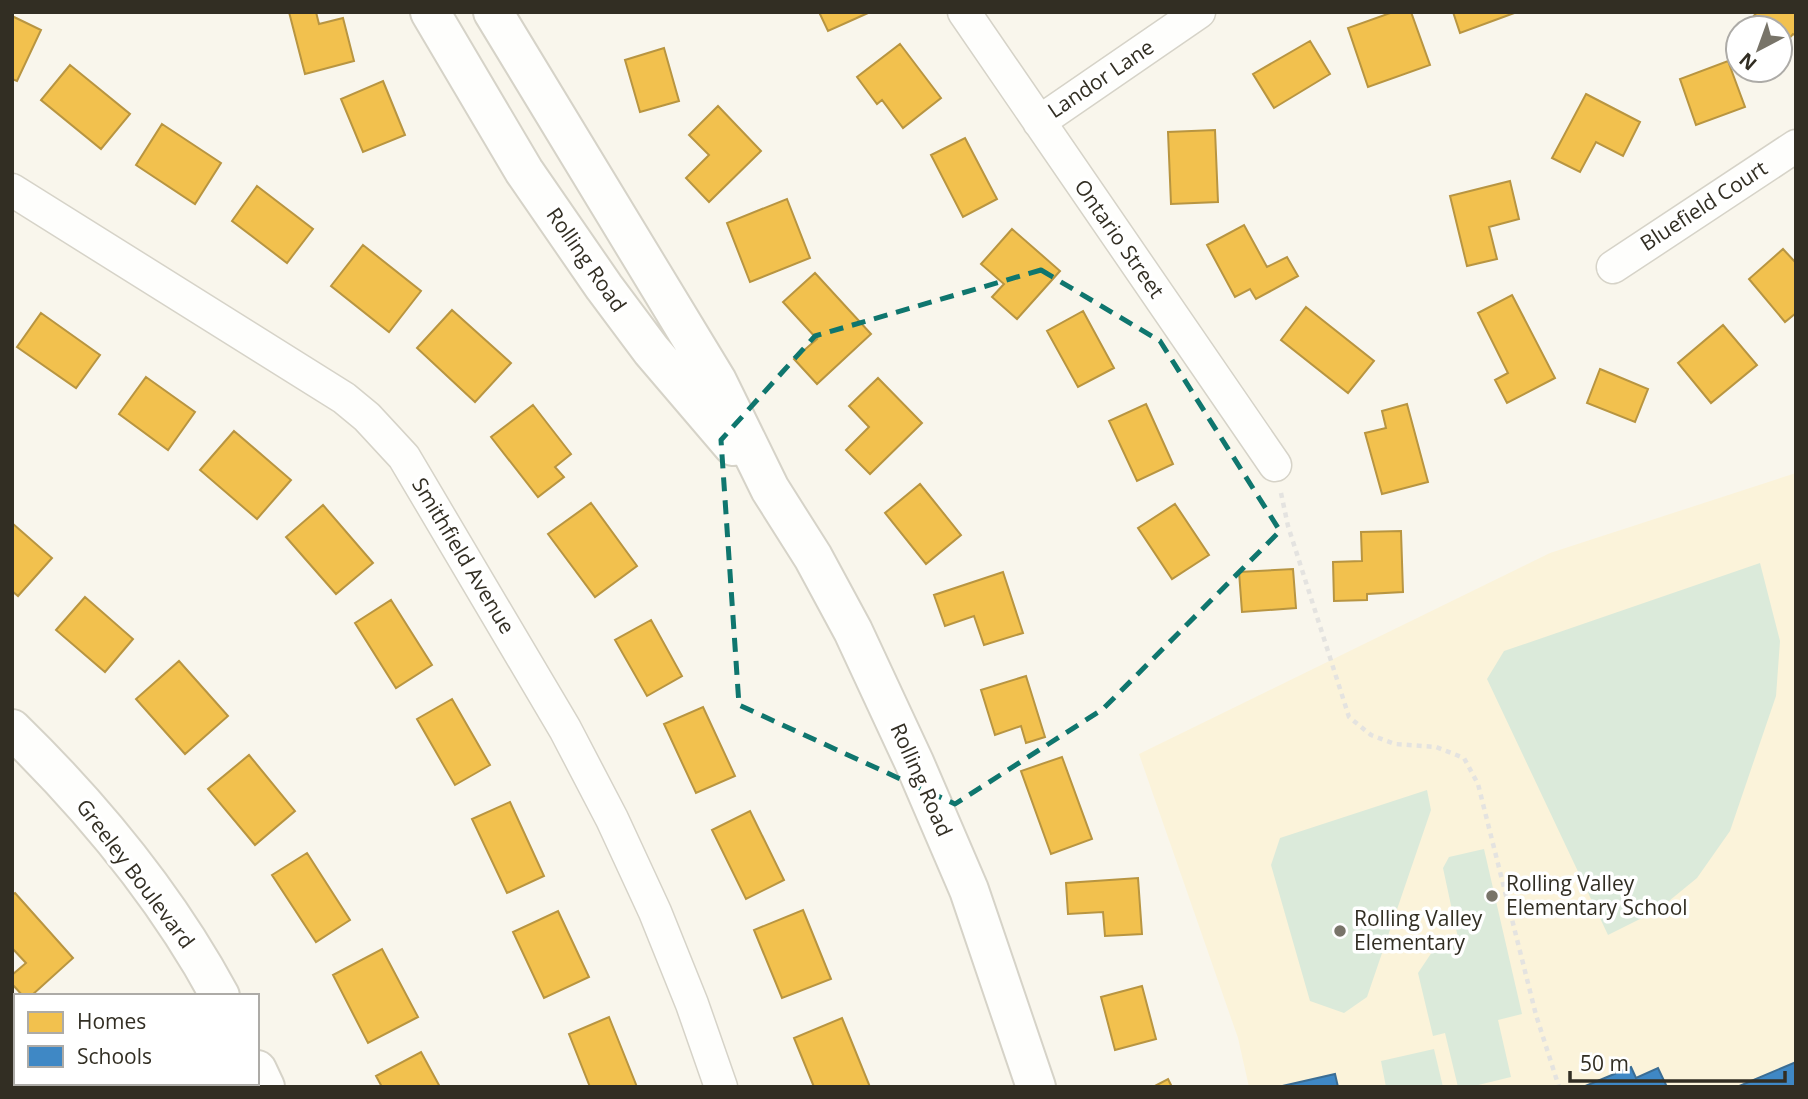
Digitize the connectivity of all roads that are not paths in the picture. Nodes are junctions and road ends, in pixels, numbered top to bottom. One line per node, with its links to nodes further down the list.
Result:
1 (430, 12): 10 (main road, Rolling Road)
2 (493, 12): 10 (main road, Rolling Road)
3 (964, 12): 5 (street, Ontario Street)
4 (1199, 12): 5 (street, Landor Lane)
5 (1038, 122): 9 (street, Ontario Street)
6 (1796, 145): 8 (street, Bluefield Court)
7 (12, 190): 13 (street, Smithfield Avenue)
8 (1613, 267)
9 (1275, 465)
10 (770, 489): 14 (main road, Rolling Road)
11 (12, 729): 12 (main road, Greeley Boulevard)
12 (219, 994)
13 (721, 1087)
14 (1036, 1087)

